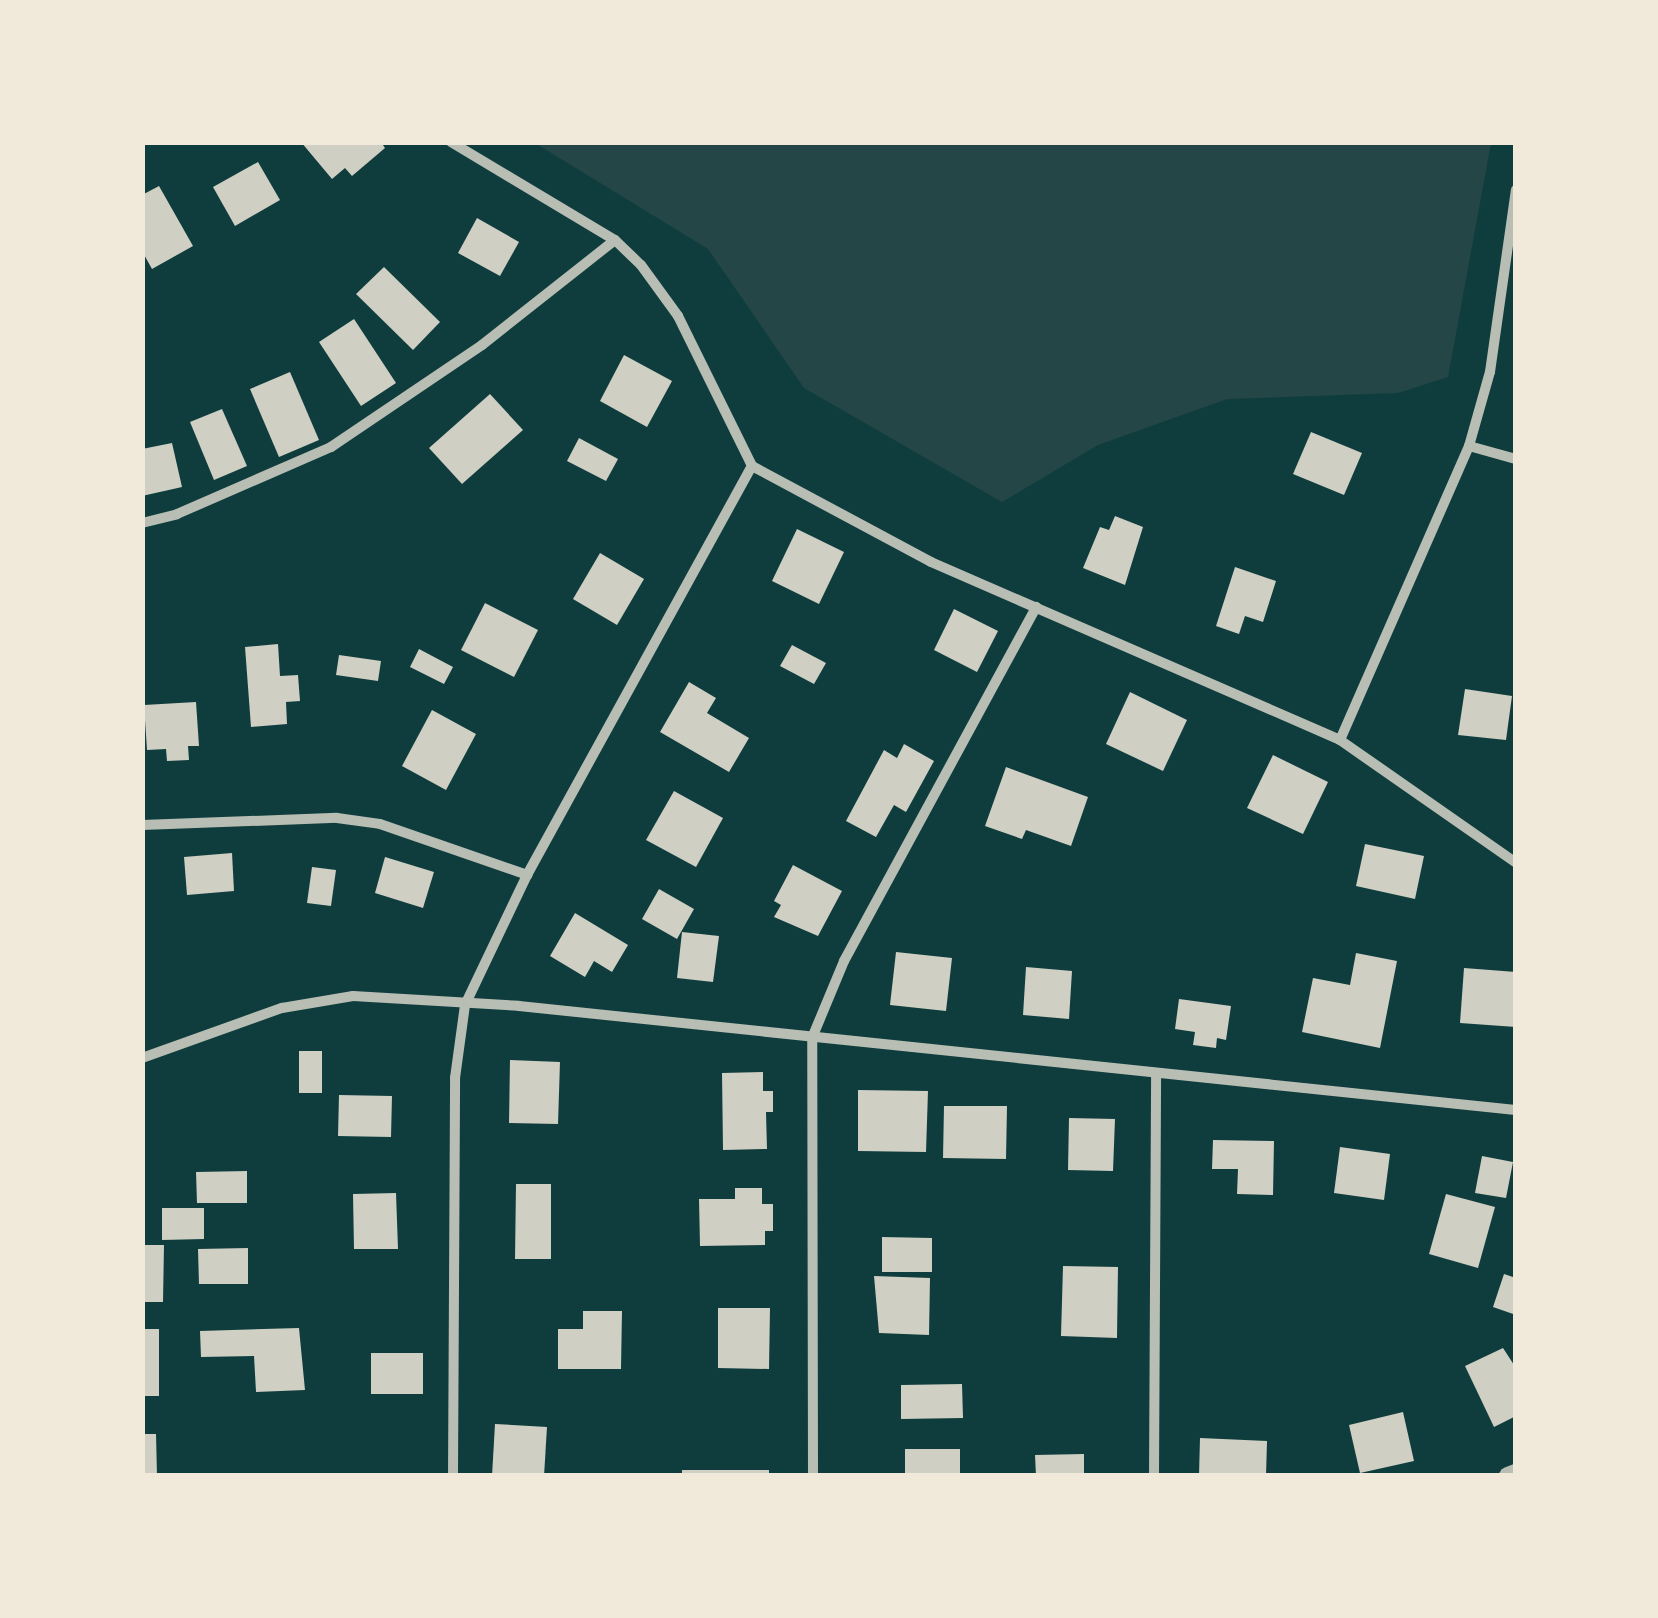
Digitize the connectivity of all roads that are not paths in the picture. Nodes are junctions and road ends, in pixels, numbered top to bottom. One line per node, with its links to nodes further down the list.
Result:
1 (451, 142): 3 (street)
2 (1516, 190): 4 (street)
3 (615, 240): 6 (street); 7 (street)
4 (1469, 446): 5 (street); 9 (street)
5 (1516, 459)
6 (752, 466): 8 (street); 12 (street)
7 (142, 523)
8 (1036, 606): 9 (street); 14 (street)
9 (1340, 740): 11 (street)
10 (142, 826): 12 (street)
11 (1516, 864)
12 (527, 874): 13 (street)
13 (465, 1005): 14 (street); 15 (street); 18 (street)
14 (812, 1038): 16 (street); 19 (street)
15 (142, 1058)
16 (1156, 1074): 17 (street); 20 (street)
17 (1516, 1110)
18 (453, 1476)
19 (813, 1476)
20 (1154, 1476)

